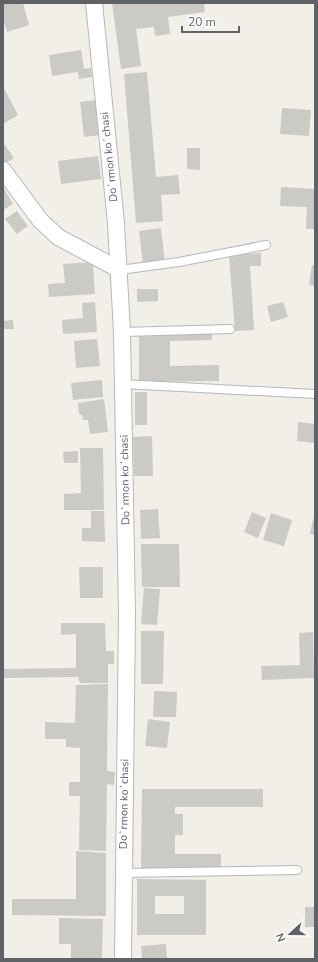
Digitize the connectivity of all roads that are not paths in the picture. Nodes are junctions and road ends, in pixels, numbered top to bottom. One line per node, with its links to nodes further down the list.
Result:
1 (94, 3): 4 (street, Doʻrmon koʻchasi)
2 (3, 170): 4 (street)
3 (266, 245): 4 (lane)
4 (120, 270): 6 (street, Doʻrmon koʻchasi)
5 (230, 329): 6 (lane)
6 (122, 332): 7 (street, Doʻrmon koʻchasi)
7 (123, 384): 8 (lane); 10 (street, Doʻrmon koʻchasi)
8 (315, 394)
9 (297, 870): 10 (lane)
10 (123, 873): 11 (street, Doʻrmon koʻchasi)
11 (123, 959)

